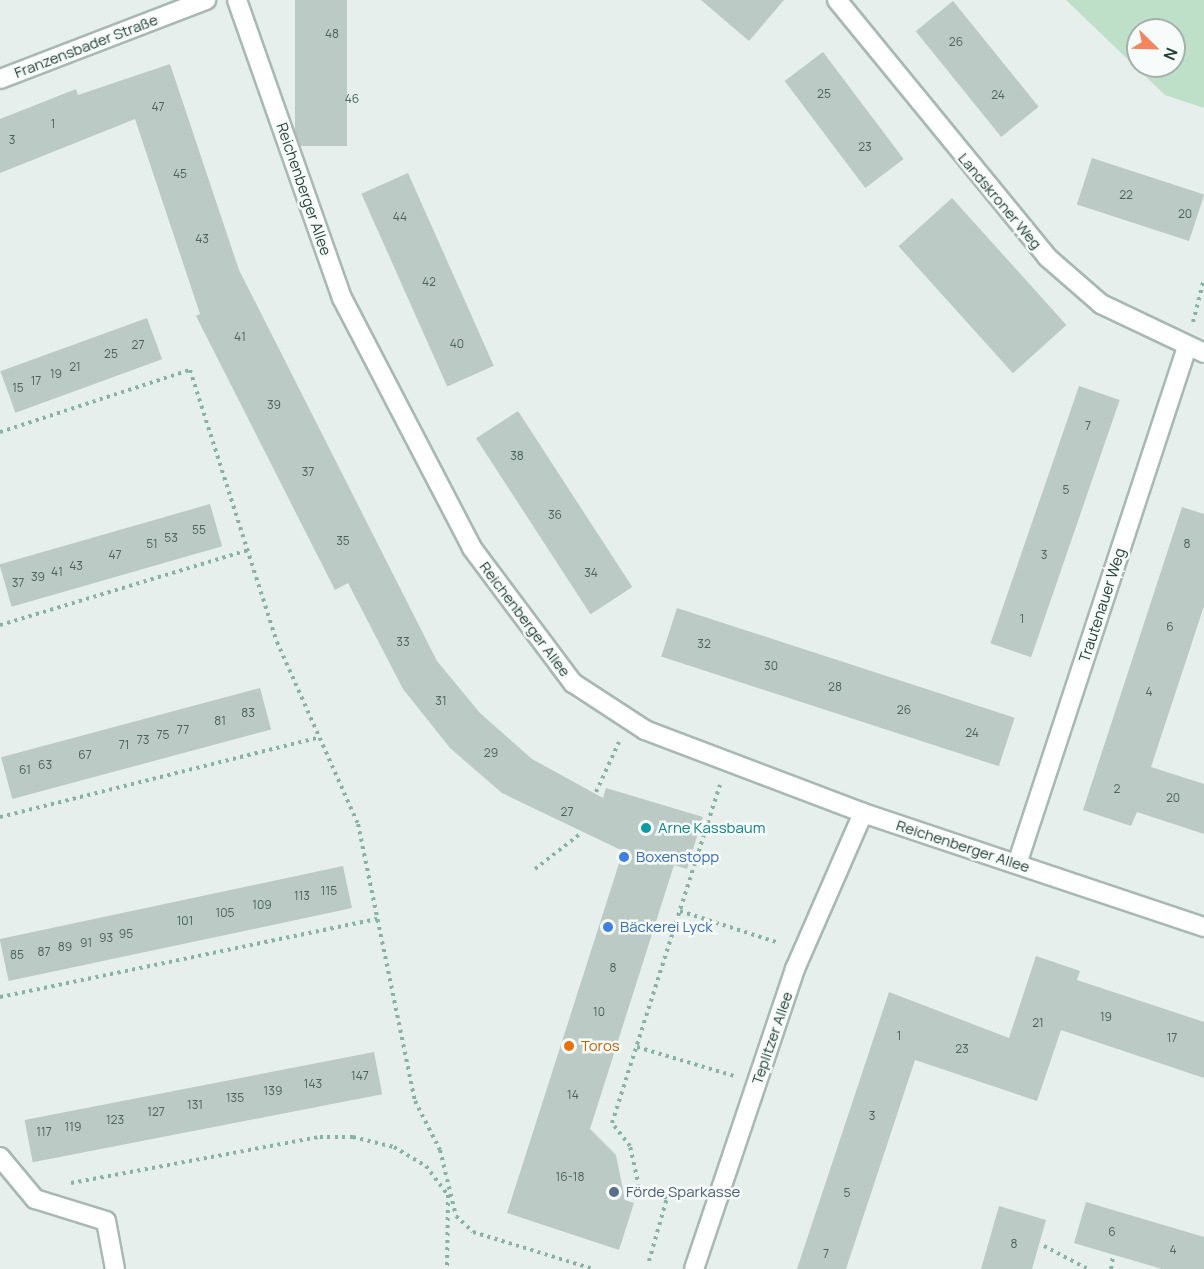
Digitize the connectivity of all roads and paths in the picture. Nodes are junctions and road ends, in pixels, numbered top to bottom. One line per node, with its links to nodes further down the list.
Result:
1 (206, 0): 4 (street, Franzensbader Straße)
2 (237, 0): 11 (street, Reichenberger Allee)
3 (837, 0): 6 (street, Landskroner Weg)
4 (0, 79)
5 (1204, 279): 6 (path)
6 (1187, 347): 7 (street, Landskroner Weg); 18 (street, Trautenauer Weg)
7 (1204, 353)
8 (0, 432): 9 (path)
9 (248, 550): 10 (path); 12 (path)
10 (0, 625)
11 (630, 720): 13 (street, Reichenberger Allee); 14 (path)
12 (317, 738): 16 (path); 21 (path)
13 (728, 762): 15 (street, Reichenberger Allee); 20 (path)
14 (596, 792)
15 (863, 813): 18 (street, Reichenberger Allee); 23 (street, Teplitzer Allee)
16 (0, 817)
17 (580, 834): 19 (path)
18 (1017, 864): 22 (street, Reichenberger Allee)
19 (536, 868)
20 (680, 911): 23 (path); 25 (path)
21 (378, 920): 24 (path); 28 (path)
22 (1204, 927)
23 (803, 951): 26 (street, Teplitzer Allee)
24 (0, 998)
25 (637, 1047): 26 (path); 32 (path)
26 (756, 1083): 36 (street, Teplitzer Allee)
27 (0, 1157): 29 (street)
28 (448, 1195): 29 (path); 34 (path); 35 (path)
29 (35, 1199): 33 (street)
30 (1044, 1246): 37 (path)
31 (1113, 1257): 38 (path)
32 (649, 1261)
33 (115, 1269)
34 (447, 1269)
35 (593, 1269)
36 (694, 1269)
37 (1088, 1269)
38 (1111, 1269)

